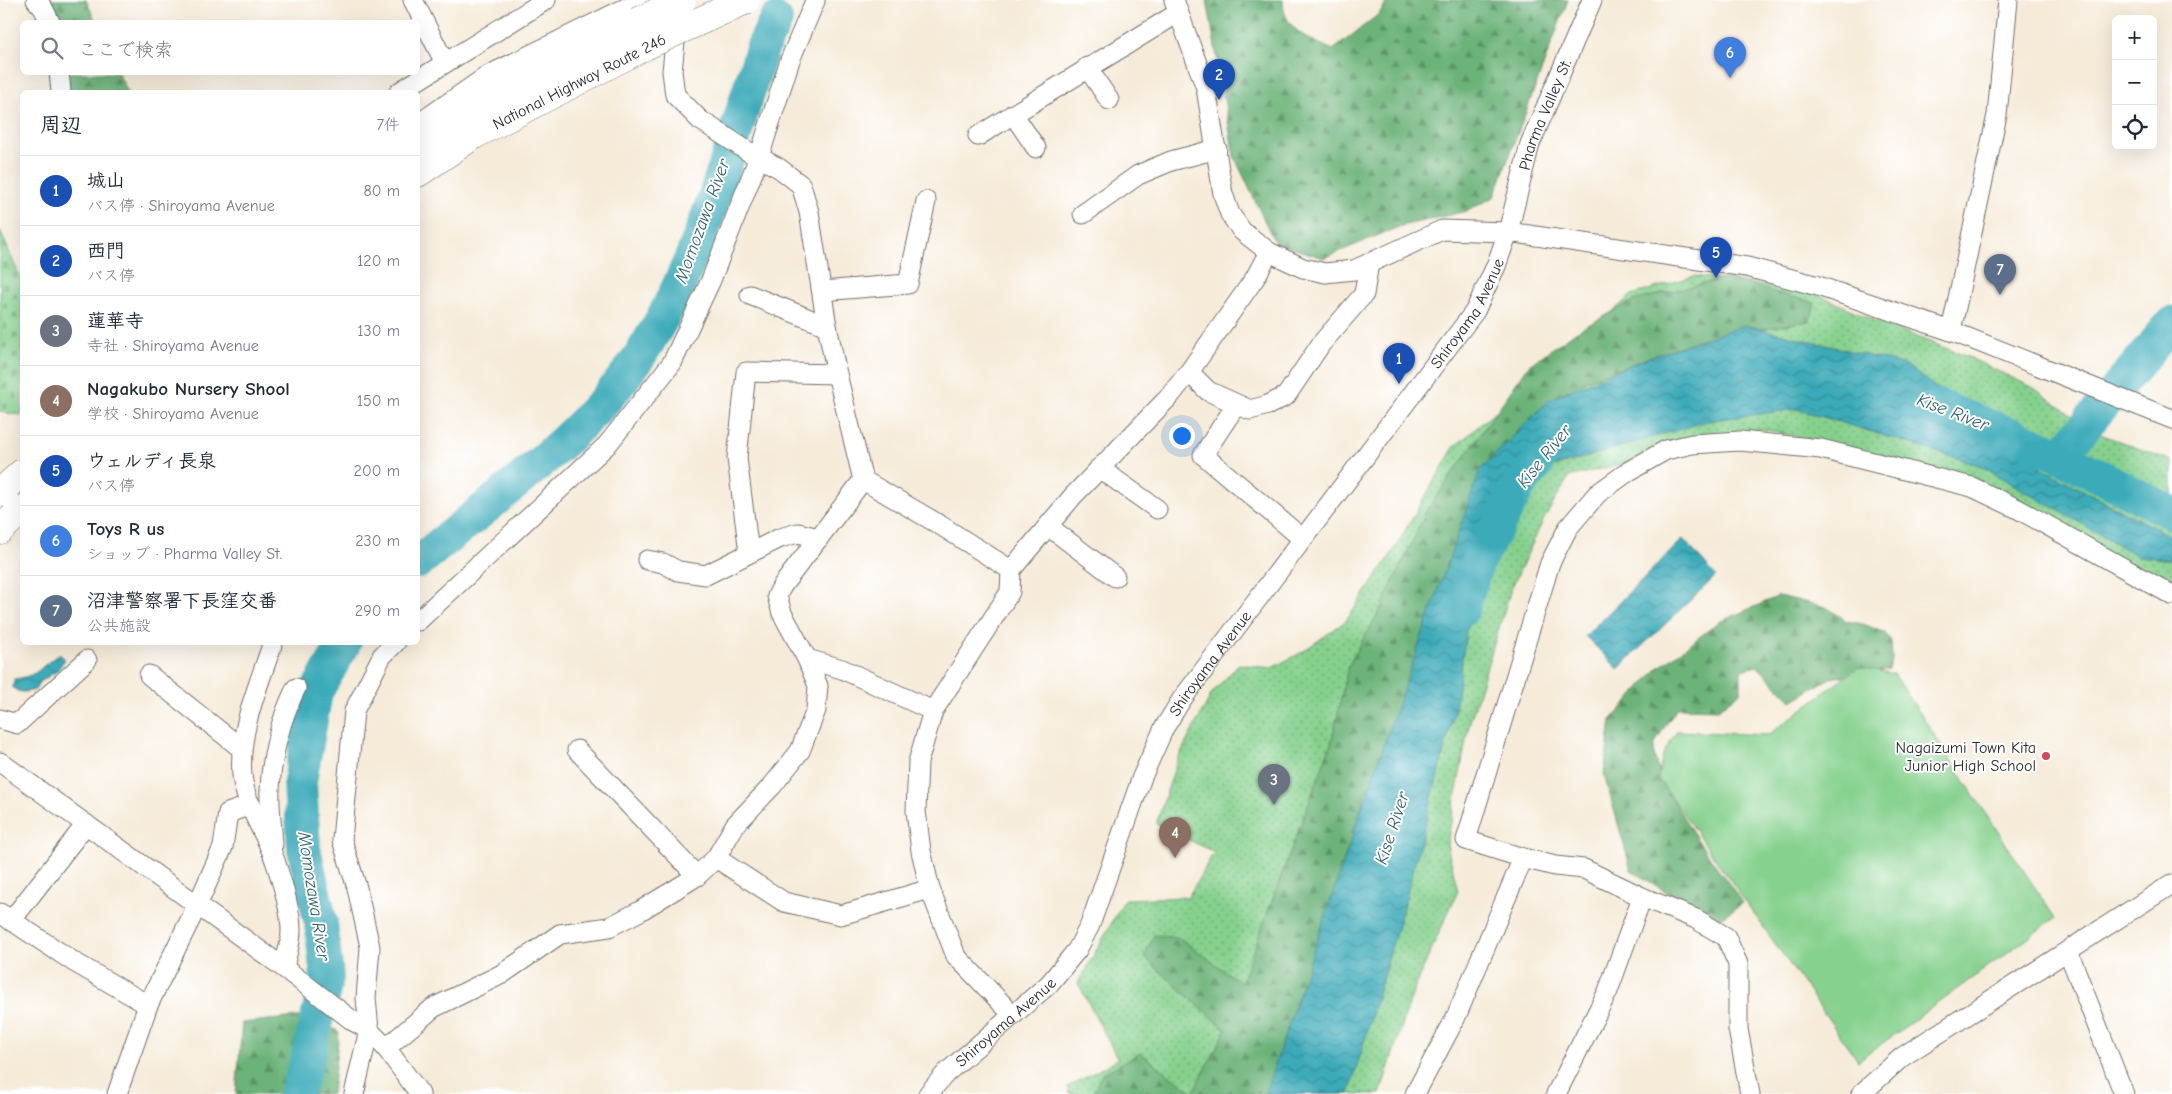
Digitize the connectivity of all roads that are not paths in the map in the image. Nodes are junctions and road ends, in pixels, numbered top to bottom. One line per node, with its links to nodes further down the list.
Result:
1 (36, 0): 10 (street)
2 (413, 0): 12 (street)
3 (546, 0): 12 (street)
4 (681, 0): 11 (highway, National Highway Route 246, bridge); 24 (street)
5 (746, 0): 11 (highway, National Highway Route 246, bridge)
6 (1592, 0): 28 (street, Pharma Valley St.)
7 (2008, 0): 34 (street)
8 (815, 1): 24 (street)
9 (1176, 6): 13 (street); 23 (street)
10 (49, 20)
11 (641, 22): 19 (street); 21 (highway, National Highway Route 246); 25 (highway, National Highway Route 246)
12 (444, 63): 16 (street)
13 (1088, 68): 17 (street); 18 (street)
14 (59, 75): 15 (street)
15 (61, 90)
16 (402, 90)
17 (1109, 100)
18 (1012, 114): 20 (street); 22 (street)
19 (420, 123)
20 (978, 136)
21 (420, 143)
22 (1036, 148)
23 (1217, 149): 27 (street); 29 (street)
24 (754, 154): 31 (street); 54 (street)
25 (420, 171)
26 (926, 201): 31 (street)
27 (1083, 214)
28 (1508, 232): 30 (street); 34 (street); 48 (street, Shiroyama Avenue)
29 (1269, 252): 30 (street); 35 (street)
30 (1370, 263): 37 (street)
31 (822, 291): 33 (street)
32 (750, 295): 33 (street)
33 (827, 326): 36 (street)
34 (1952, 331): 38 (street)
35 (1189, 372): 37 (street); 39 (street)
36 (837, 374): 41 (street); 49 (street)
37 (1236, 405): 48 (street)
38 (2172, 419)
39 (1099, 468): 43 (street); 45 (street)
40 (20, 475): 42 (highway)
41 (863, 480): 47 (street); 51 (street)
42 (0, 494)
43 (1157, 509)
44 (20, 511): 46 (highway)
45 (1048, 526): 51 (street); 52 (street)
46 (0, 530)
47 (819, 538): 49 (street); 57 (street)
48 (1303, 539): 80 (street, Shiroyama Avenue)
49 (749, 553): 50 (street)
50 (647, 560)
51 (1011, 570): 61 (street)
52 (1115, 577)
53 (2172, 595): 70 (street)
54 (420, 619)
55 (272, 645): 63 (street)
56 (393, 645): 81 (street)
57 (807, 659): 61 (street); 69 (street)
58 (87, 660): 62 (street)
59 (149, 675): 63 (street)
60 (296, 688): 68 (street)
61 (933, 711): 73 (street)
62 (0, 719)
63 (242, 749): 66 (street)
64 (577, 750): 71 (street)
65 (0, 762): 67 (street)
66 (251, 805): 68 (street); 75 (street)
67 (86, 824): 75 (street); 76 (street)
68 (274, 856): 78 (street)
69 (716, 858): 71 (street); 73 (street)
70 (1523, 858): 74 (street); 87 (street)
71 (697, 876): 82 (street)
72 (2172, 884): 77 (street)
73 (930, 889): 80 (street)
74 (1642, 897): 88 (street); 89 (street)
75 (197, 906): 78 (street); 79 (street)
76 (5, 917): 79 (street)
77 (2068, 951): 90 (street); 91 (street)
78 (290, 973): 81 (street)
79 (148, 1005): 83 (street)
80 (1014, 1015): 86 (street, Shiroyama Avenue)
81 (361, 1026): 82 (street); 84 (street)
82 (386, 1048): 85 (street)
83 (117, 1094)
84 (354, 1094)
85 (420, 1094)
86 (928, 1094)
87 (1415, 1094)
88 (1556, 1094)
89 (1750, 1094)
90 (1861, 1094)
91 (2124, 1094)

